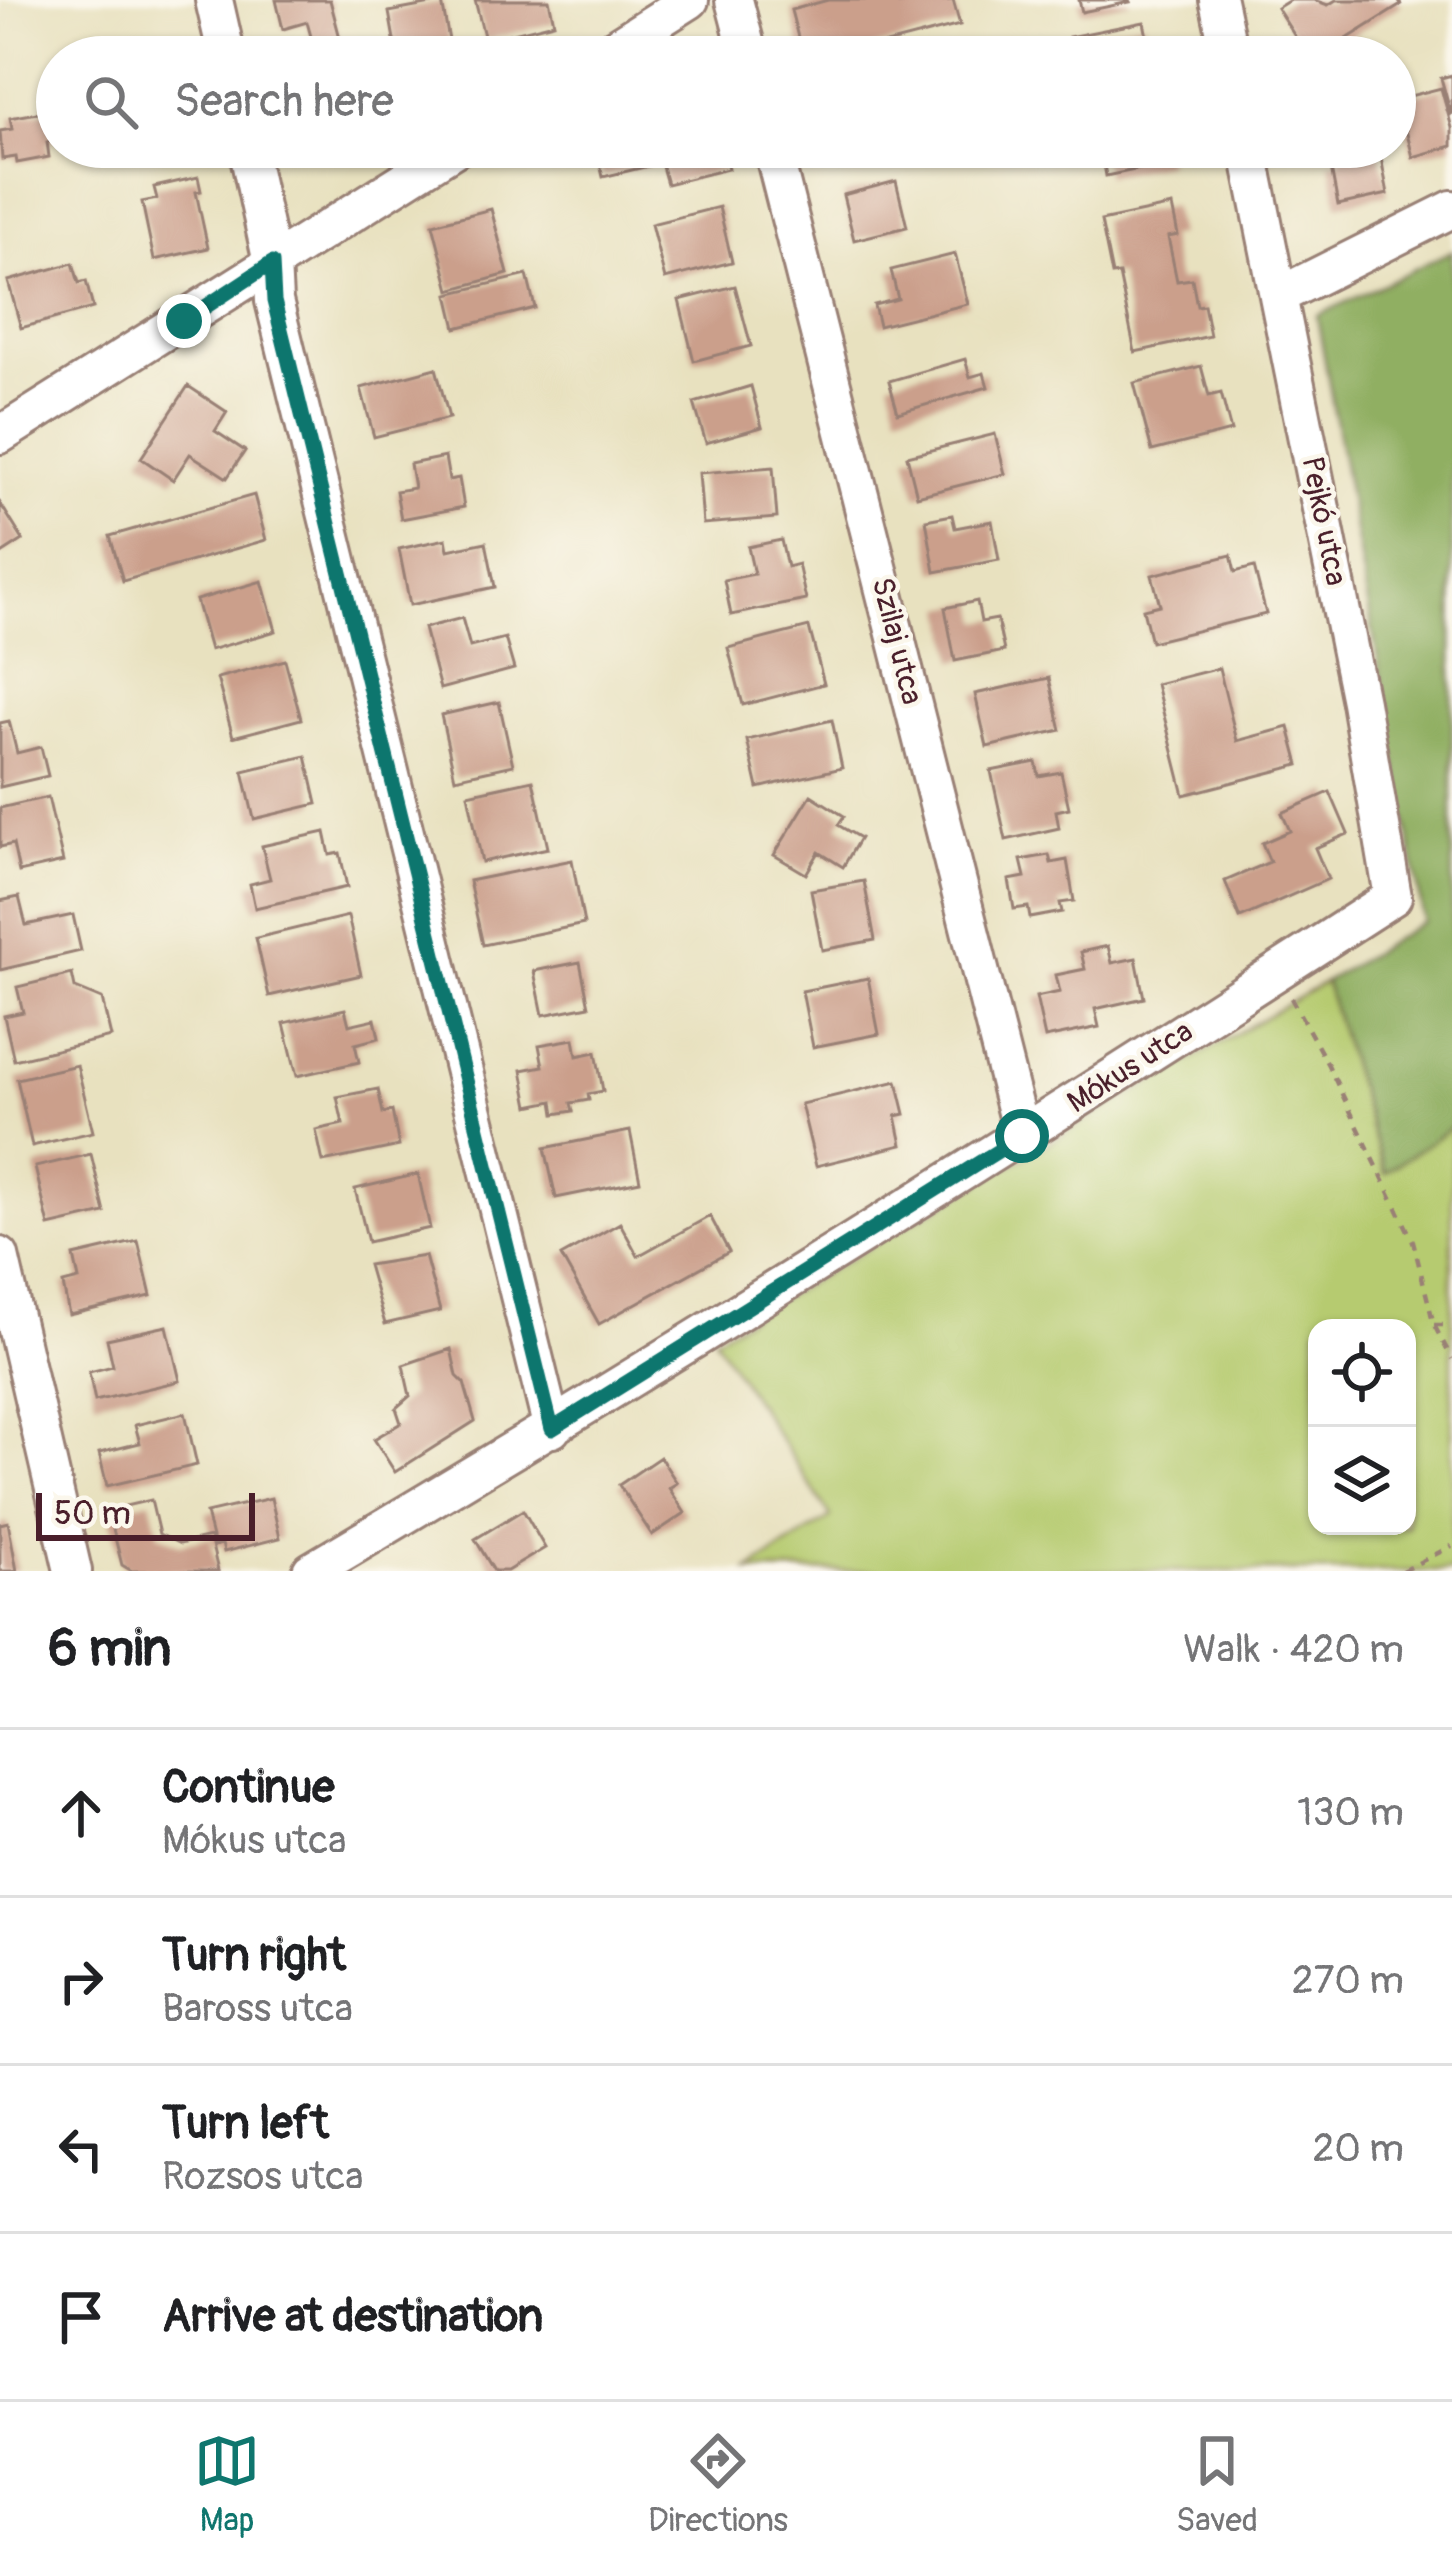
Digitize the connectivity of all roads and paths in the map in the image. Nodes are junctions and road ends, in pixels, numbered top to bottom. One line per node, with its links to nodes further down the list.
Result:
1 (214, 0): 5 (street)
2 (691, 0): 6 (street)
3 (734, 0): 7 (street)
4 (1218, 0): 8 (street)
5 (222, 36)
6 (634, 36)
7 (743, 36)
8 (1226, 36)
9 (252, 168): 14 (street)
10 (424, 168): 14 (street)
11 (777, 168): 19 (street, Szilaj utca)
12 (1252, 168): 15 (street, Pejkó utca)
13 (1452, 209): 15 (street)
14 (272, 263): 16 (street); 24 (street)
15 (1279, 296): 17 (street, Pejkó utca)
16 (0, 435)
17 (1393, 897): 18 (street, Mókus utca)
18 (1276, 973): 19 (street, Mókus utca); 21 (path)
19 (1022, 1136): 24 (street, Mókus utca)
20 (0, 1256): 26 (street)
21 (1434, 1325): 22 (path); 23 (path)
22 (1452, 1325)
23 (1452, 1359)
24 (552, 1429): 27 (street, Mókus utca)
25 (1452, 1546): 28 (path)
26 (73, 1571)
27 (311, 1571)
28 (1402, 1571)

